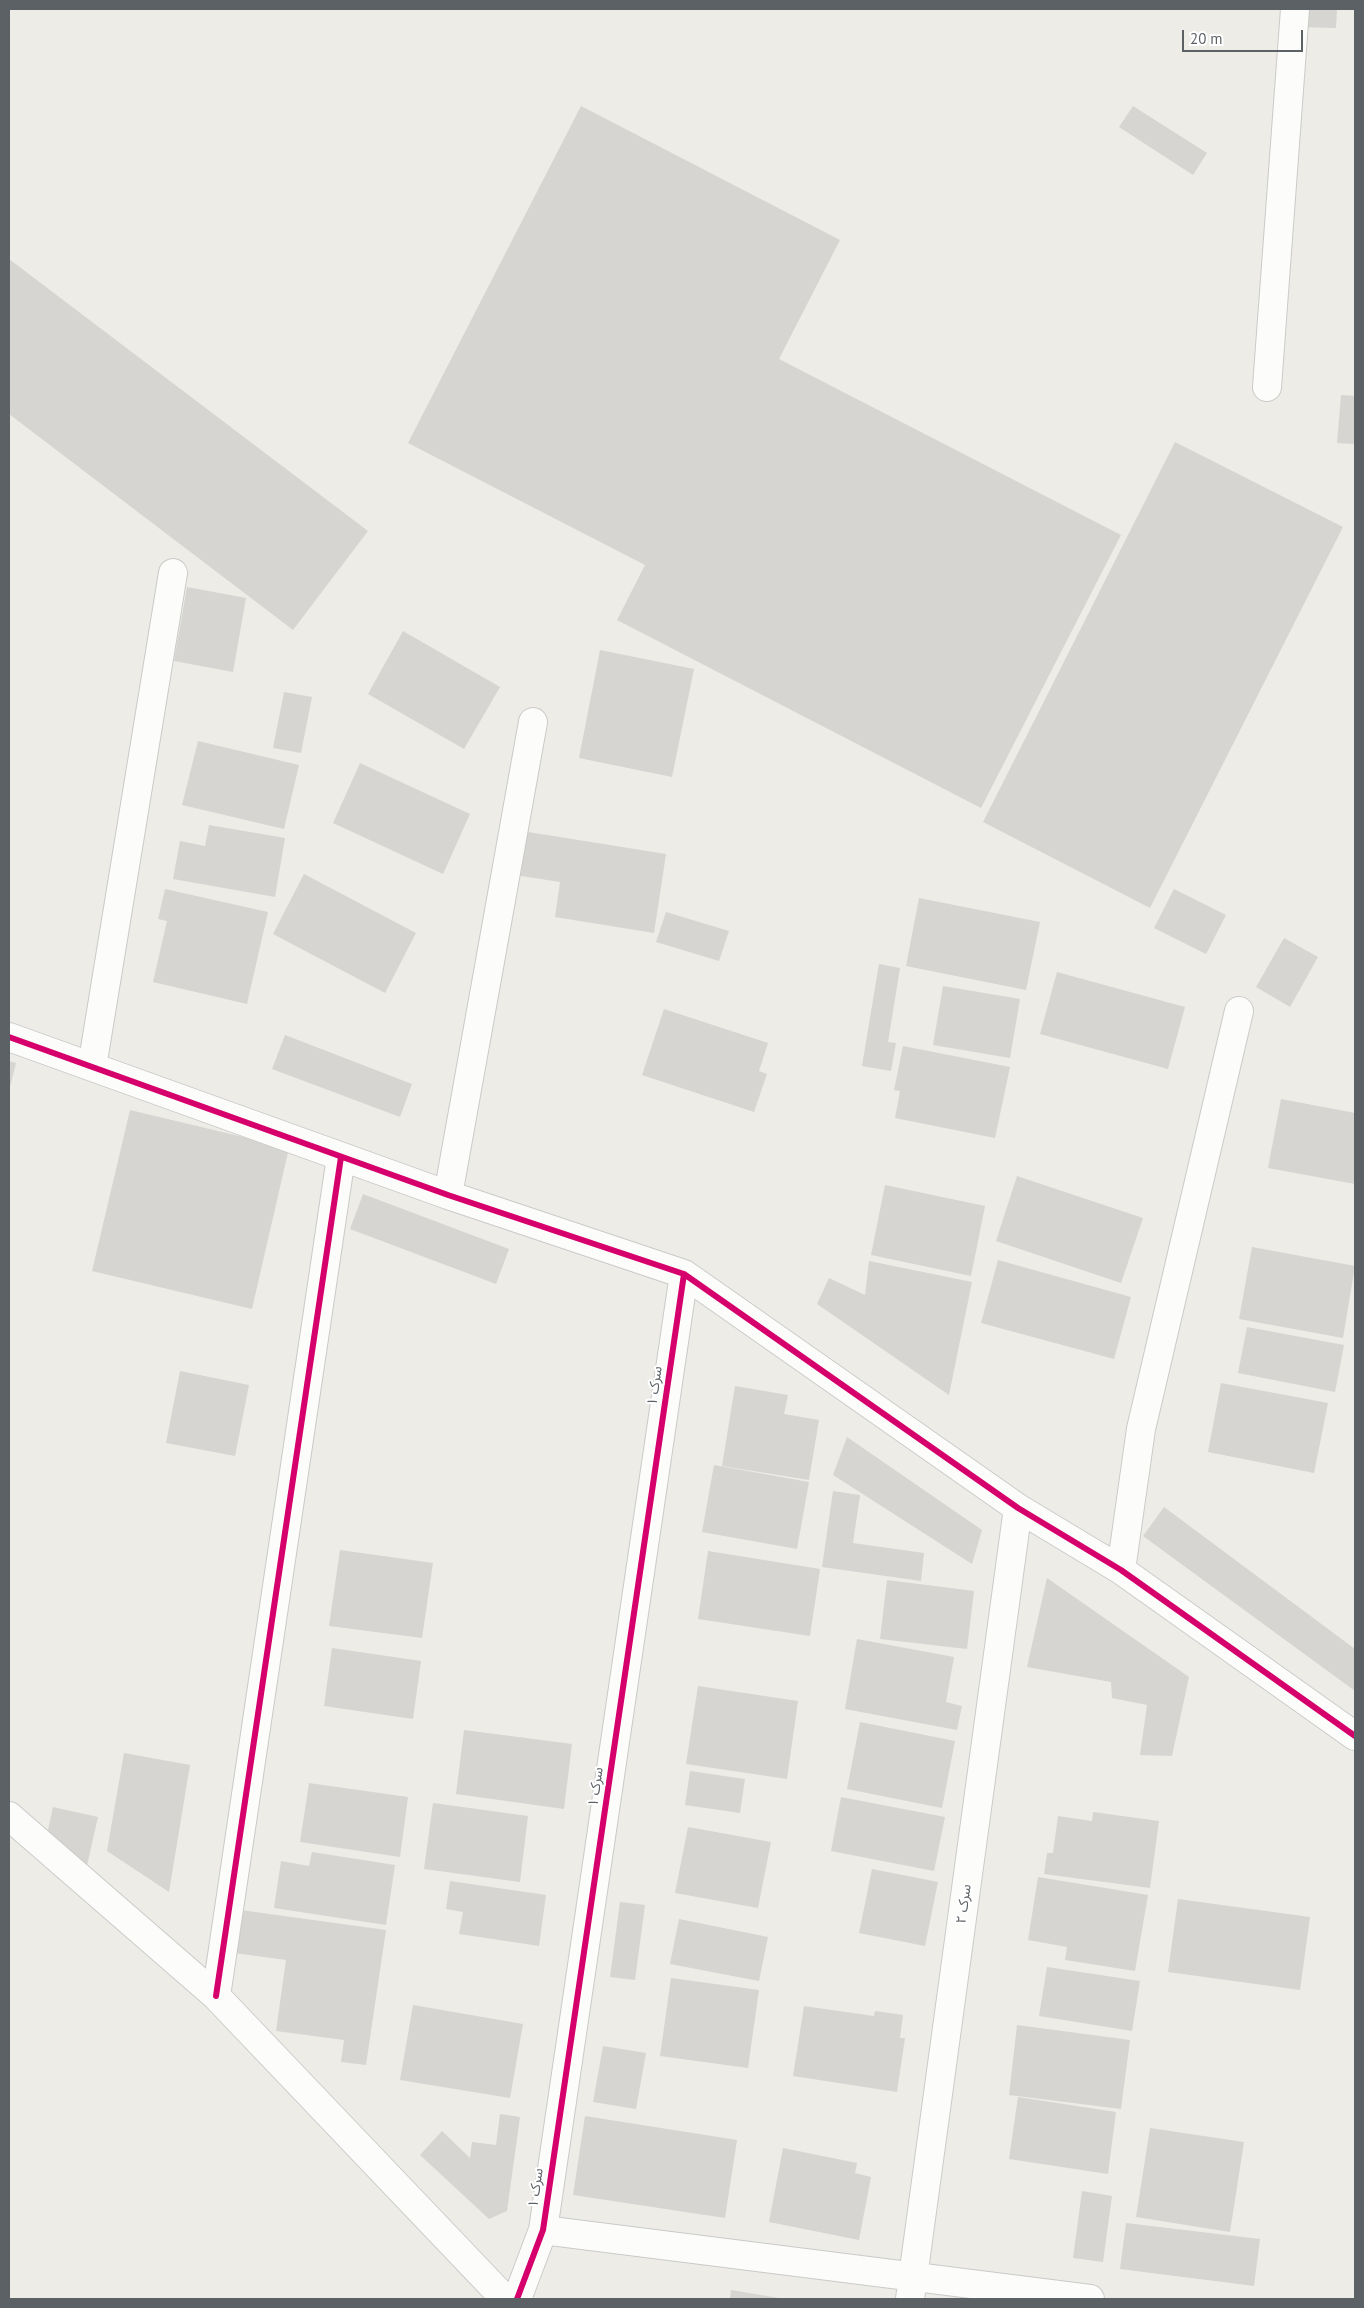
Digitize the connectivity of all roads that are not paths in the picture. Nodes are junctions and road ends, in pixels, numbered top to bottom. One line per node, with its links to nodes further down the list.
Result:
1 (1295, 9): 2 (street)
2 (1267, 387)
3 (173, 573): 7 (street)
4 (533, 722): 9 (street)
5 (1239, 1011): 12 (street)
6 (9, 1037): 7 (street)
7 (92, 1067): 8 (street)
8 (341, 1157): 9 (street); 15 (street)
9 (448, 1195): 10 (street)
10 (684, 1274): 11 (street); 16 (street, سرک ۱)
11 (1018, 1508): 12 (street); 17 (street, سرک ۲)
12 (1121, 1570): 13 (street)
13 (1355, 1736)
14 (9, 1816): 15 (street)
15 (216, 1996): 18 (street)
16 (543, 2230): 17 (street); 19 (street, سرک ۱)
17 (912, 2288): 20 (street)
18 (505, 2299)
19 (517, 2299)
20 (1090, 2299)

